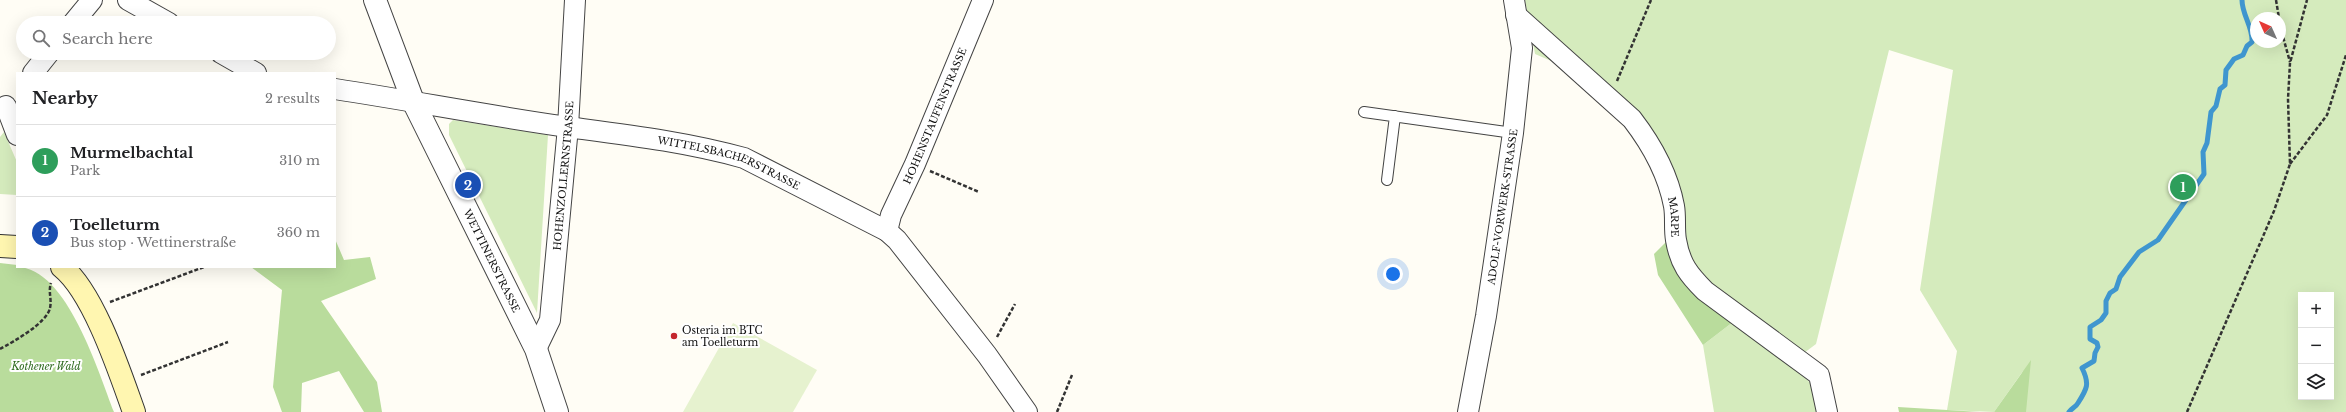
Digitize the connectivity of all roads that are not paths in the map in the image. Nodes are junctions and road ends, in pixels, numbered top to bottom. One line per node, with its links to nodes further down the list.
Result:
1 (92, 0): 7 (street)
2 (128, 0): 8 (street)
3 (375, 0): 14 (street, WETTINERSTRASSE)
4 (575, 0): 18 (street, HOHENZOLLERNSTRASSE)
5 (983, 0): 22 (street, HOHENSTAUFENSTRASSE)
6 (1515, 8): 20 (street, ADOLF-VORWERK-STRASSE); 31 (street, MARPE)
7 (79, 16)
8 (157, 16)
9 (43, 60): 11 (street)
10 (233, 60): 12 (street)
11 (34, 72)
12 (254, 72)
13 (336, 89): 14 (street, WITTELSBACHERSTRASSE)
14 (413, 101): 18 (street, WITTELSBACHERSTRASSE); 26 (street, WETTINERSTRASSE)
15 (8, 104): 19 (street)
16 (1364, 112): 17 (lane)
17 (1395, 116): 20 (lane); 21 (lane)
18 (568, 127): 22 (street, WITTELSBACHERSTRASSE); 26 (street, HOHENZOLLERNSTRASSE)
19 (16, 132)
20 (1513, 133): 30 (street, ADOLF-VORWERK-STRASSE)
21 (1387, 180)
22 (887, 231): 29 (street, WITTELSBACHERSTRASSE)
23 (0, 246): 24 (main road)
24 (16, 247)
25 (63, 271): 27 (main road)
26 (536, 349): 28 (street, WETTINERSTRASSE)
27 (134, 412)
28 (557, 412)
29 (1027, 412)
30 (1468, 412)
31 (1827, 412)

